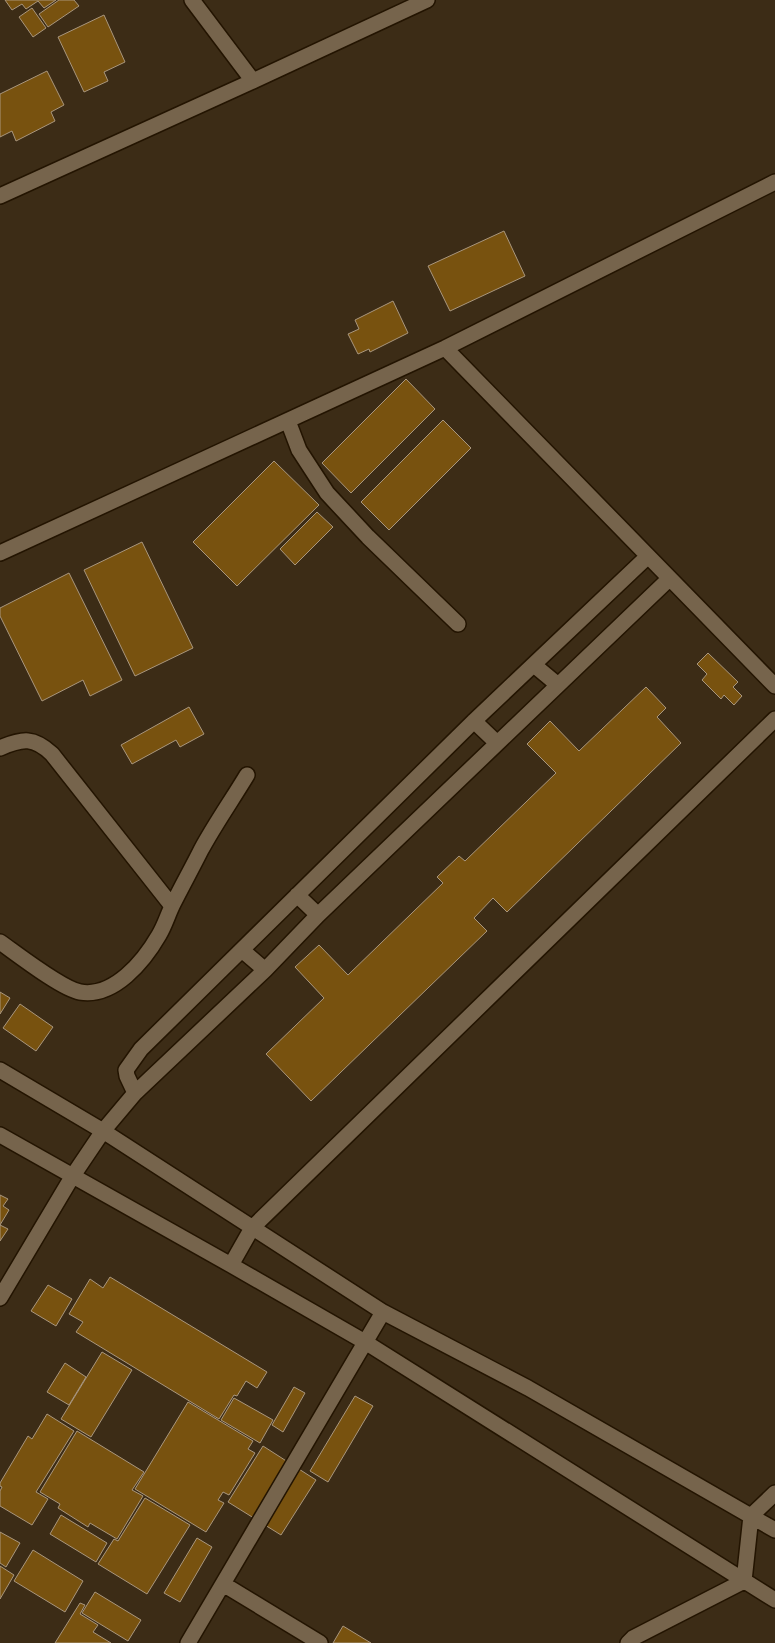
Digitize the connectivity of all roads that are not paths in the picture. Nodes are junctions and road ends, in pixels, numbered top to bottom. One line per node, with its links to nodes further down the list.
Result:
1 (192, 0): 3 (street)
2 (427, 0): 3 (street)
3 (253, 81): 5 (street)
4 (775, 182): 6 (street)
5 (0, 196)
6 (444, 348): 7 (street); 9 (street)
7 (288, 421): 8 (street); 11 (street)
8 (0, 554)
9 (647, 557): 10 (street); 12 (street)
10 (669, 578): 13 (street); 14 (street)
11 (458, 624)
12 (534, 665): 13 (street); 16 (street)
13 (558, 684): 17 (street)
14 (775, 686)
15 (775, 719): 31 (street)
16 (474, 721): 17 (street); 20 (street)
17 (497, 743): 22 (street)
18 (0, 748): 21 (street)
19 (247, 775): 21 (street)
20 (297, 895): 22 (street); 24 (street)
21 (172, 906): 23 (street)
22 (318, 916): 25 (street)
23 (0, 942)
24 (242, 950): 25 (street); 27 (street)
25 (265, 970): 27 (street)
26 (0, 1070): 28 (street)
27 (136, 1093): 28 (street)
28 (103, 1131): 30 (street); 31 (street)
29 (0, 1135): 30 (street)
30 (72, 1177): 32 (street); 33 (street)
31 (252, 1228): 32 (street); 34 (street)
32 (231, 1265): 35 (street)
33 (0, 1298)
34 (383, 1312): 35 (street); 37 (street)
35 (365, 1342): 39 (street); 40 (street)
36 (775, 1493): 37 (street)
37 (751, 1516): 38 (street); 39 (street)
38 (775, 1530)
39 (744, 1581): 41 (street); 44 (street)
40 (223, 1584): 42 (street); 43 (street)
41 (775, 1600)
42 (188, 1643)
43 (320, 1643)
44 (628, 1643)

